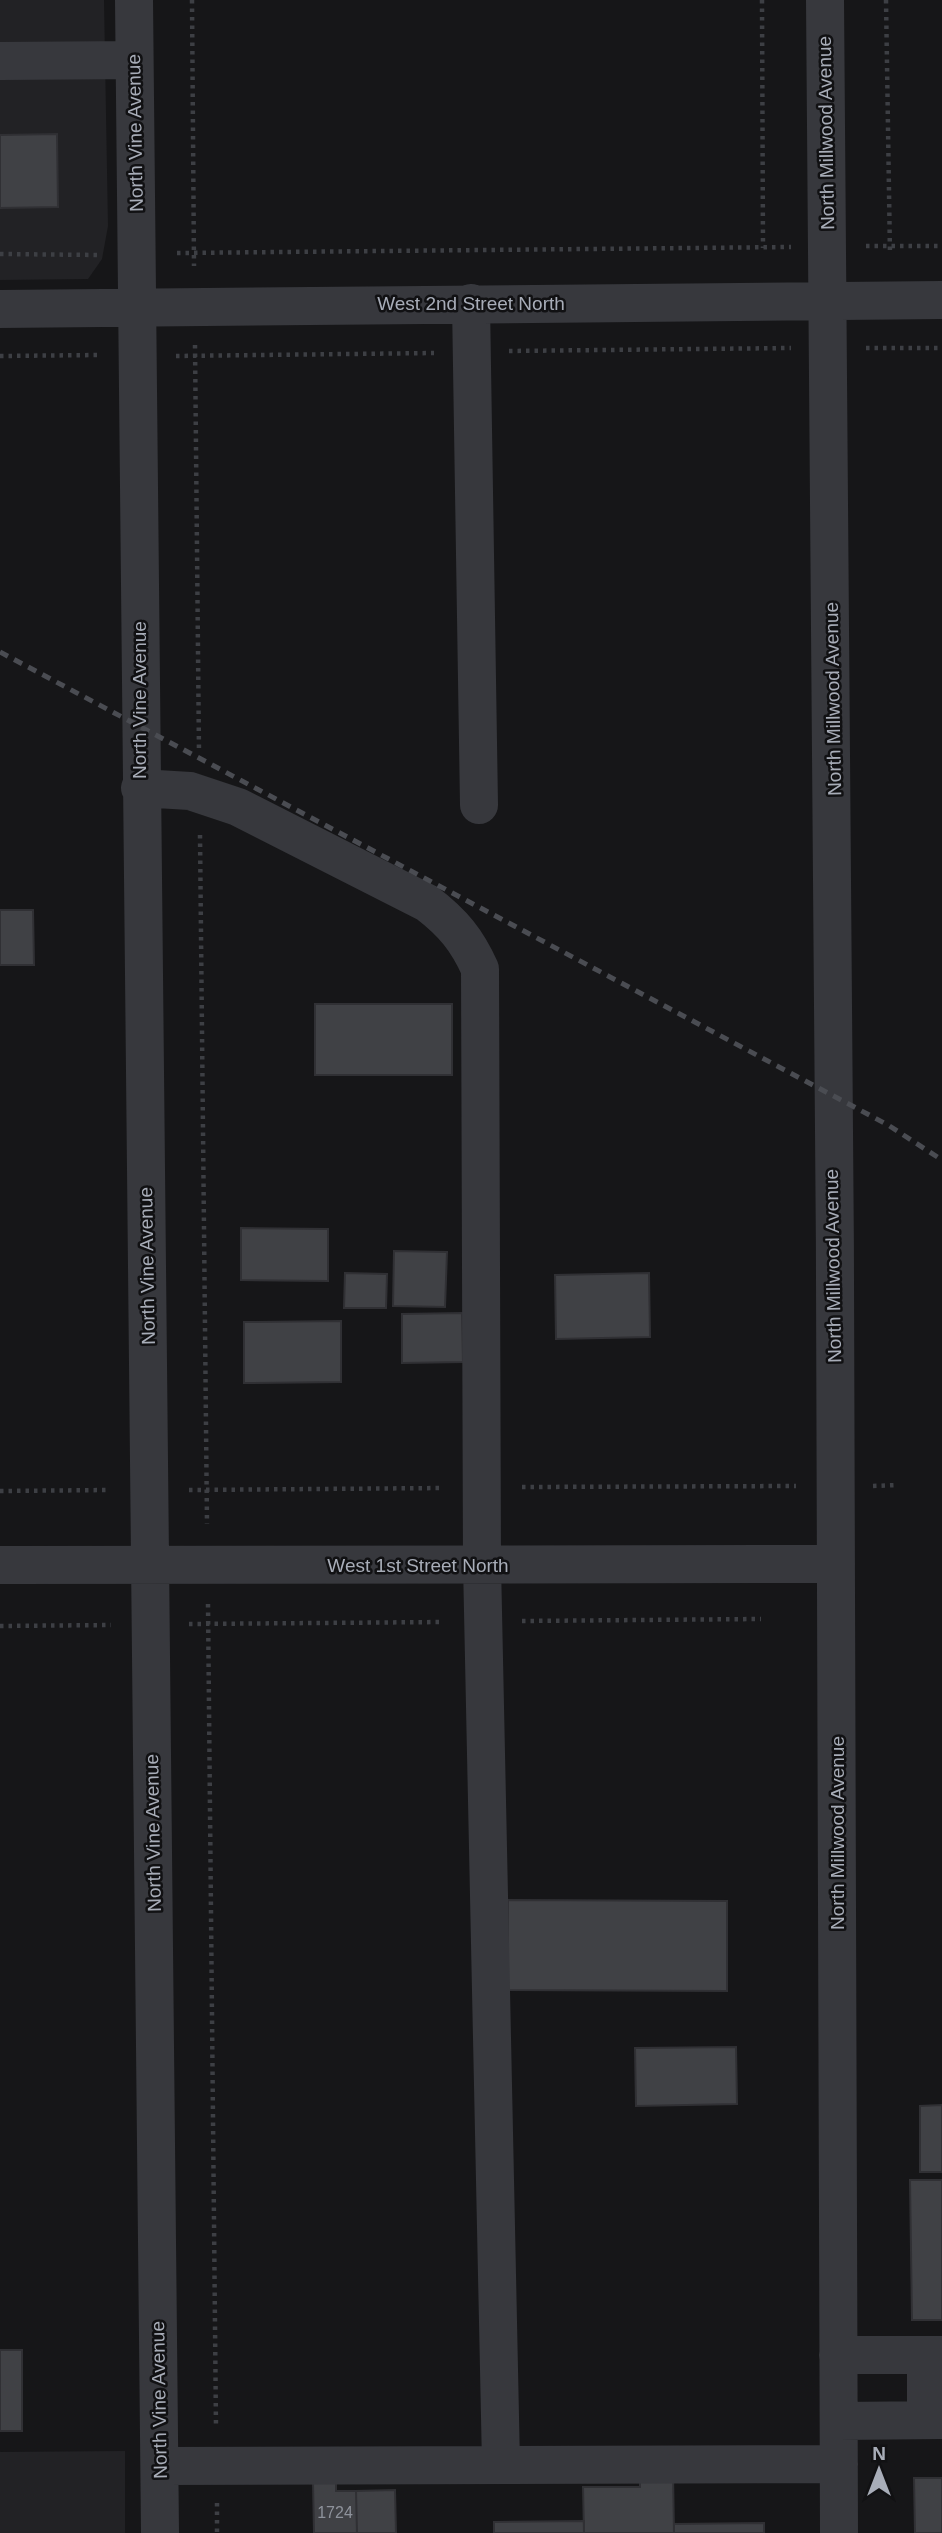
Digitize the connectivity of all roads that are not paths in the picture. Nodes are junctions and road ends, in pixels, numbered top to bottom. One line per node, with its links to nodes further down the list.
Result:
1 (134, 0): 3 (street, North Vine Avenue)
2 (825, 0): 5 (street, North Millwood Avenue)
3 (134, 60): 4 (street); 8 (street, North Vine Avenue)
4 (0, 61)
5 (828, 300): 6 (street, West 2nd Street North); 7 (street, West 2nd Street North); 13 (street, North Millwood Avenue)
6 (942, 300)
7 (471, 303): 8 (street, West 2nd Street North); 11 (street)
8 (137, 306): 9 (street, West 2nd Street North); 10 (street, North Vine Avenue)
9 (0, 309)
10 (140, 788): 12 (street); 15 (street, North Vine Avenue)
11 (480, 805)
12 (482, 1564): 13 (street, West 1st Street North); 15 (street, West 1st Street North); 20 (street)
13 (836, 1564): 16 (street, North Millwood Avenue)
14 (0, 1565): 15 (street, West 1st Street North)
15 (151, 1565): 22 (street, North Vine Avenue)
16 (838, 2355): 17 (street); 19 (street, North Millwood Avenue)
17 (934, 2355): 18 (street)
18 (934, 2420): 19 (street)
19 (839, 2421): 21 (street, North Millwood Avenue)
20 (500, 2464): 21 (street); 22 (street)
21 (839, 2464): 24 (street, North Millwood Avenue)
22 (160, 2466): 23 (street, North Vine Avenue)
23 (160, 2533)
24 (839, 2533)

